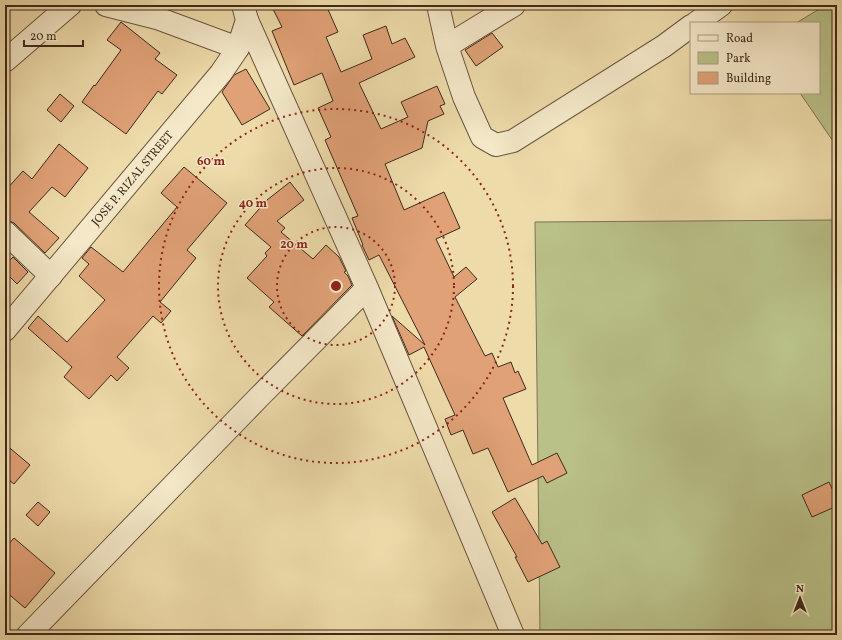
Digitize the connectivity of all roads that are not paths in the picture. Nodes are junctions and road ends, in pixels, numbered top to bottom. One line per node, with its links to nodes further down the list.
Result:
1 (70, 5): 11 (street)
2 (106, 5): 10 (street)
3 (438, 5): 9 (street)
4 (514, 5): 9 (street)
5 (721, 5): 7 (street)
6 (245, 12): 10 (street, JOSE P. RIZAL STREET); 14 (street)
7 (697, 22)
8 (690, 27): 9 (street)
9 (447, 46)
10 (238, 48): 13 (street, JOSE P. RIZAL STREET)
11 (5, 61)
12 (5, 232): 13 (street)
13 (51, 276): 15 (street, JOSE P. RIZAL STREET)
14 (367, 288): 16 (street); 17 (street)
15 (5, 330)
16 (28, 635)
17 (513, 635)

